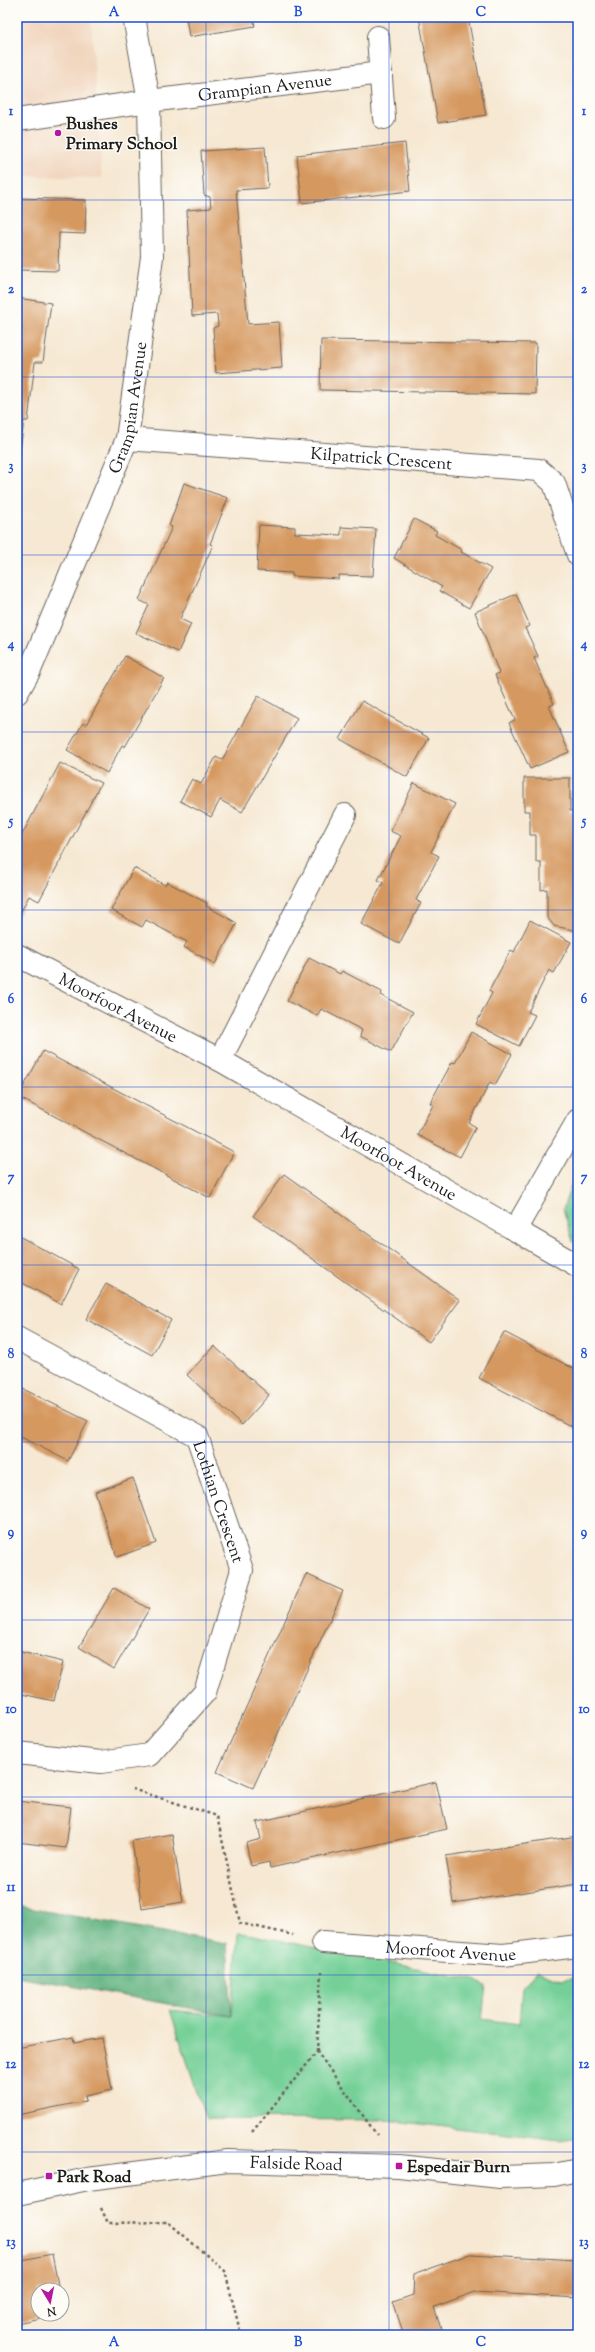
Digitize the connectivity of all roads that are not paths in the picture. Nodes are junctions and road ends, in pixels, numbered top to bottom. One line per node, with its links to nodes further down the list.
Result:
1 (134, 17): 4 (street, Grampian Avenue)
2 (378, 37): 3 (street)
3 (381, 74): 4 (street, Grampian Avenue); 5 (street)
4 (150, 101): 6 (street); 7 (street, Grampian Avenue)
5 (384, 118)
6 (17, 120)
7 (127, 439): 8 (street, Kilpatrick Crescent); 9 (street, Grampian Avenue)
8 (578, 555)
9 (17, 693)
10 (345, 815): 12 (street)
11 (17, 956): 12 (street, Moorfoot Avenue)
12 (220, 1060): 14 (street, Moorfoot Avenue)
13 (578, 1120): 14 (street)
14 (515, 1230): 15 (street, Moorfoot Avenue)
15 (578, 1266)
16 (17, 1338): 17 (street, Lothian Crescent)
17 (17, 1753)
18 (323, 1942): 19 (street, Moorfoot Avenue)
19 (578, 1946)
20 (578, 2170): 21 (street, Falside Road)
21 (17, 2194)

